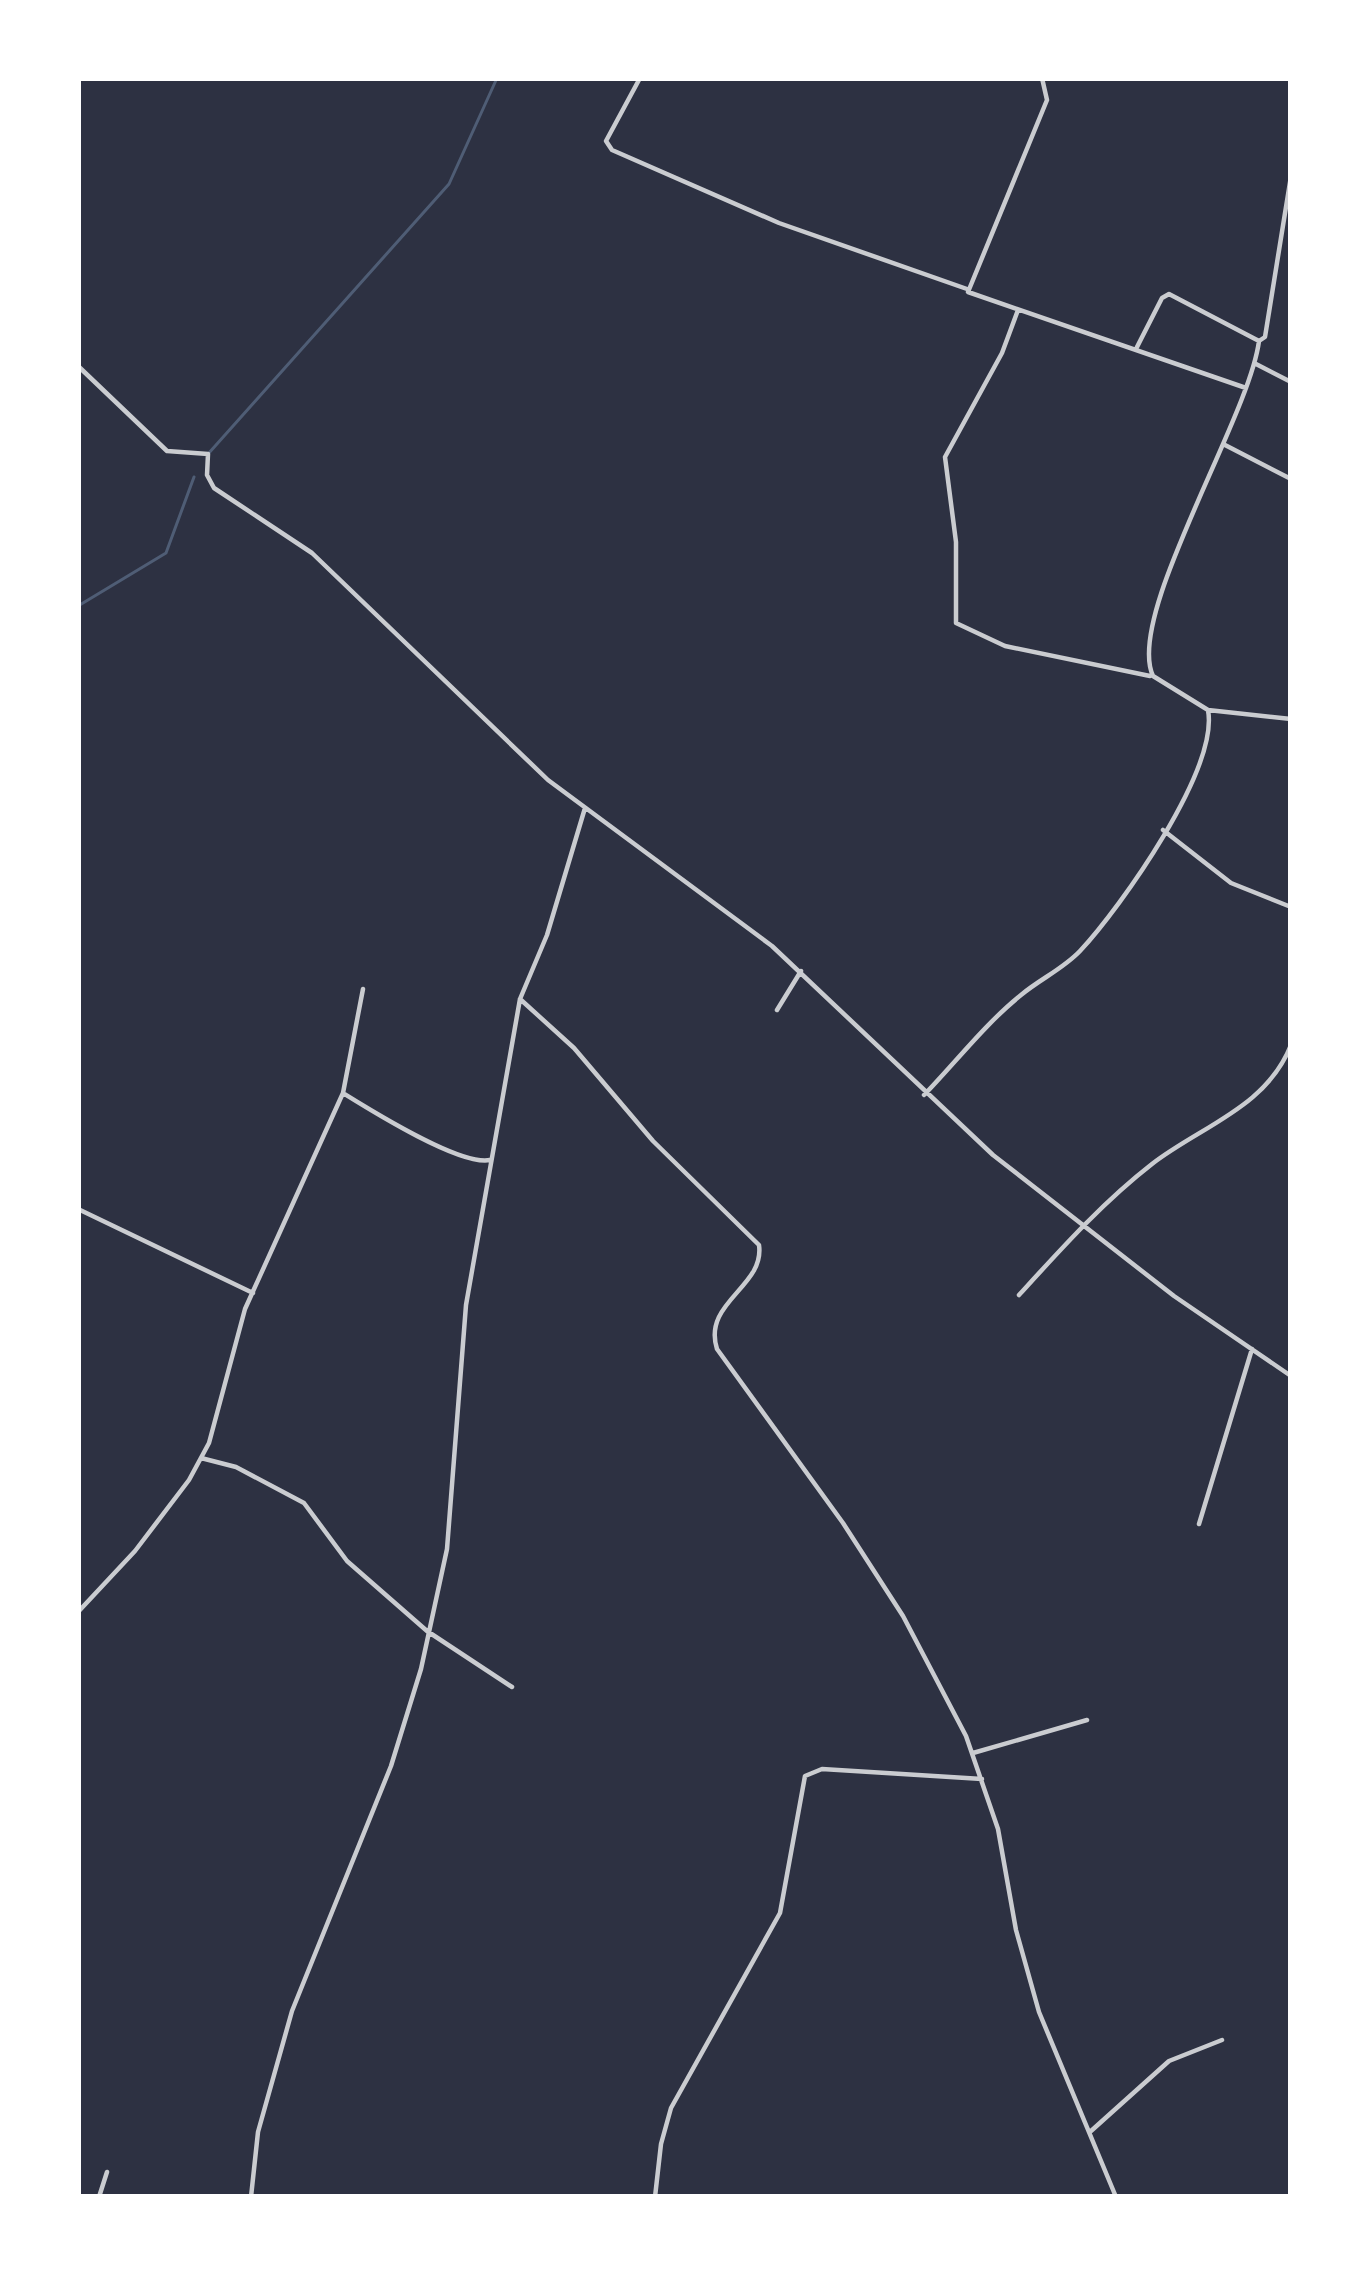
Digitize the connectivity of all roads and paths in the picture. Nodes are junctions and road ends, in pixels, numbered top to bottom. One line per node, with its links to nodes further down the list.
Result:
1 (640, 78): 4 (street)
2 (1042, 78): 4 (street)
3 (1291, 176): 6 (street)
4 (968, 289): 5 (street)
5 (1018, 310): 7 (street); 14 (street)
6 (1259, 341): 7 (street); 8 (street)
7 (1137, 347): 11 (street)
8 (1256, 364): 10 (street); 11 (street)
9 (78, 366): 17 (street)
10 (1291, 382)
11 (1246, 388): 12 (street)
12 (1225, 445): 13 (street); 14 (street)
13 (1291, 479)
14 (1153, 676): 15 (street)
15 (1208, 710): 16 (street); 18 (street)
16 (1291, 719)
17 (585, 808): 20 (street); 22 (street)
18 (1163, 830): 19 (street); 26 (street)
19 (1291, 907)
20 (801, 971): 23 (street); 26 (street)
21 (363, 989): 25 (street)
22 (520, 1000): 27 (street); 40 (street)
23 (777, 1010)
24 (1291, 1045): 29 (street)
25 (343, 1093): 27 (street); 30 (street)
26 (924, 1095): 29 (street)
27 (491, 1156): 37 (street)
28 (78, 1209): 30 (street)
29 (1083, 1225): 31 (street); 32 (street)
30 (253, 1293): 34 (street)
31 (1019, 1295)
32 (1252, 1349): 33 (street); 35 (street)
33 (1291, 1376)
34 (201, 1458): 36 (street); 37 (street)
35 (1198, 1524)
36 (78, 1612)
37 (427, 1631): 38 (street); 46 (street)
38 (512, 1687)
39 (1087, 1720): 40 (street)
40 (974, 1753): 41 (street)
41 (982, 1779): 43 (street); 47 (street)
42 (1222, 2040): 43 (street)
43 (1090, 2131): 48 (street)
44 (107, 2172): 45 (street)
45 (100, 2197)
46 (251, 2197)
47 (655, 2197)
48 (1116, 2197)

